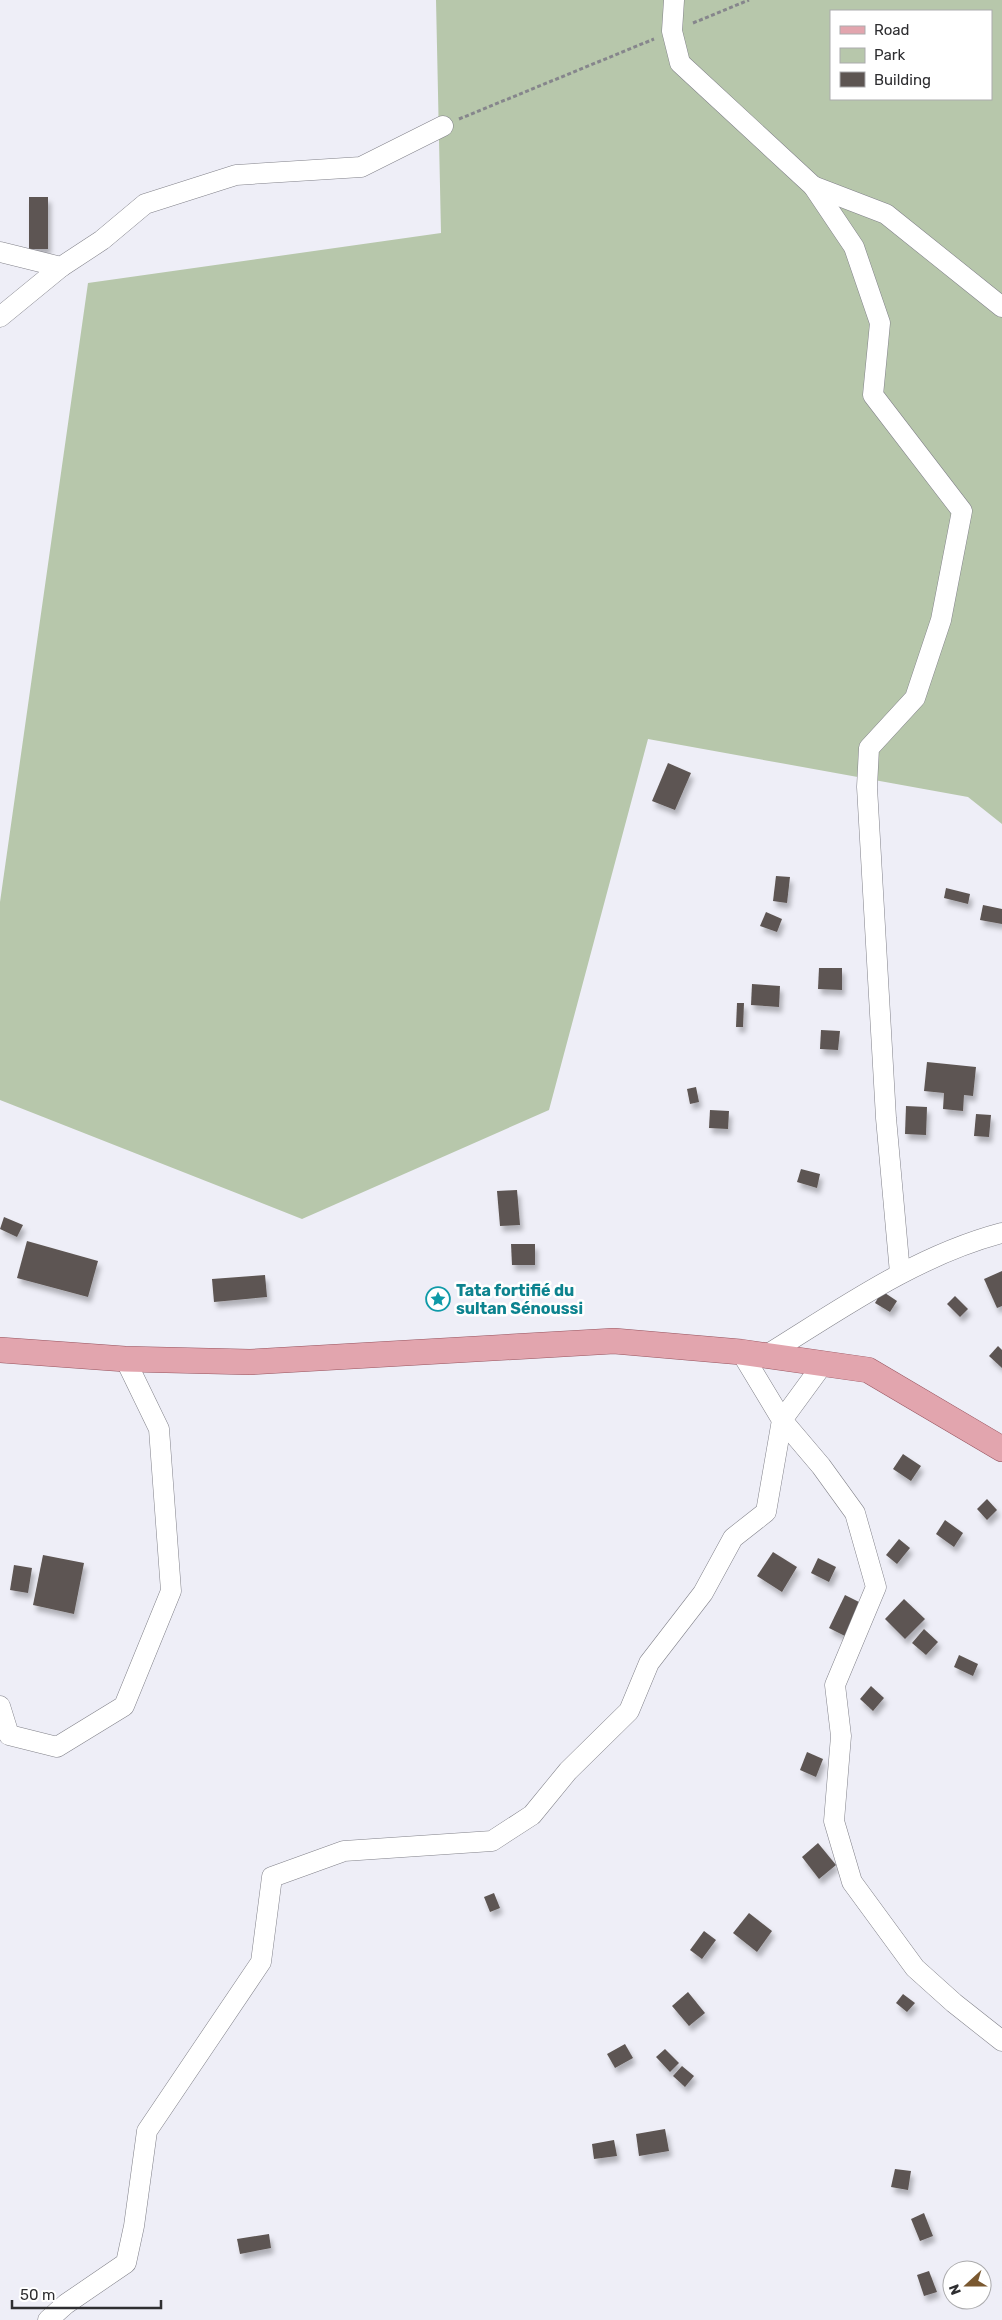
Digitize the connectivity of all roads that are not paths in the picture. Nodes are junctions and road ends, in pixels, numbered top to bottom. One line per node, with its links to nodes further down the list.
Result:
1 (674, 0): 3 (street)
2 (442, 126): 5 (street)
3 (813, 186): 6 (street); 9 (street)
4 (0, 252): 5 (street)
5 (61, 267): 7 (street)
6 (1002, 307)
7 (0, 317)
8 (1002, 1233): 9 (street)
9 (900, 1273): 11 (street)
10 (0, 1350): 12 (main road)
11 (753, 1354): 12 (main road); 13 (main road); 14 (street)
12 (125, 1359): 16 (street)
13 (823, 1364): 14 (street); 15 (main road)
14 (782, 1420): 17 (street); 18 (street)
15 (1002, 1449)
16 (0, 1706)
17 (1002, 2041)
18 (48, 2320)

